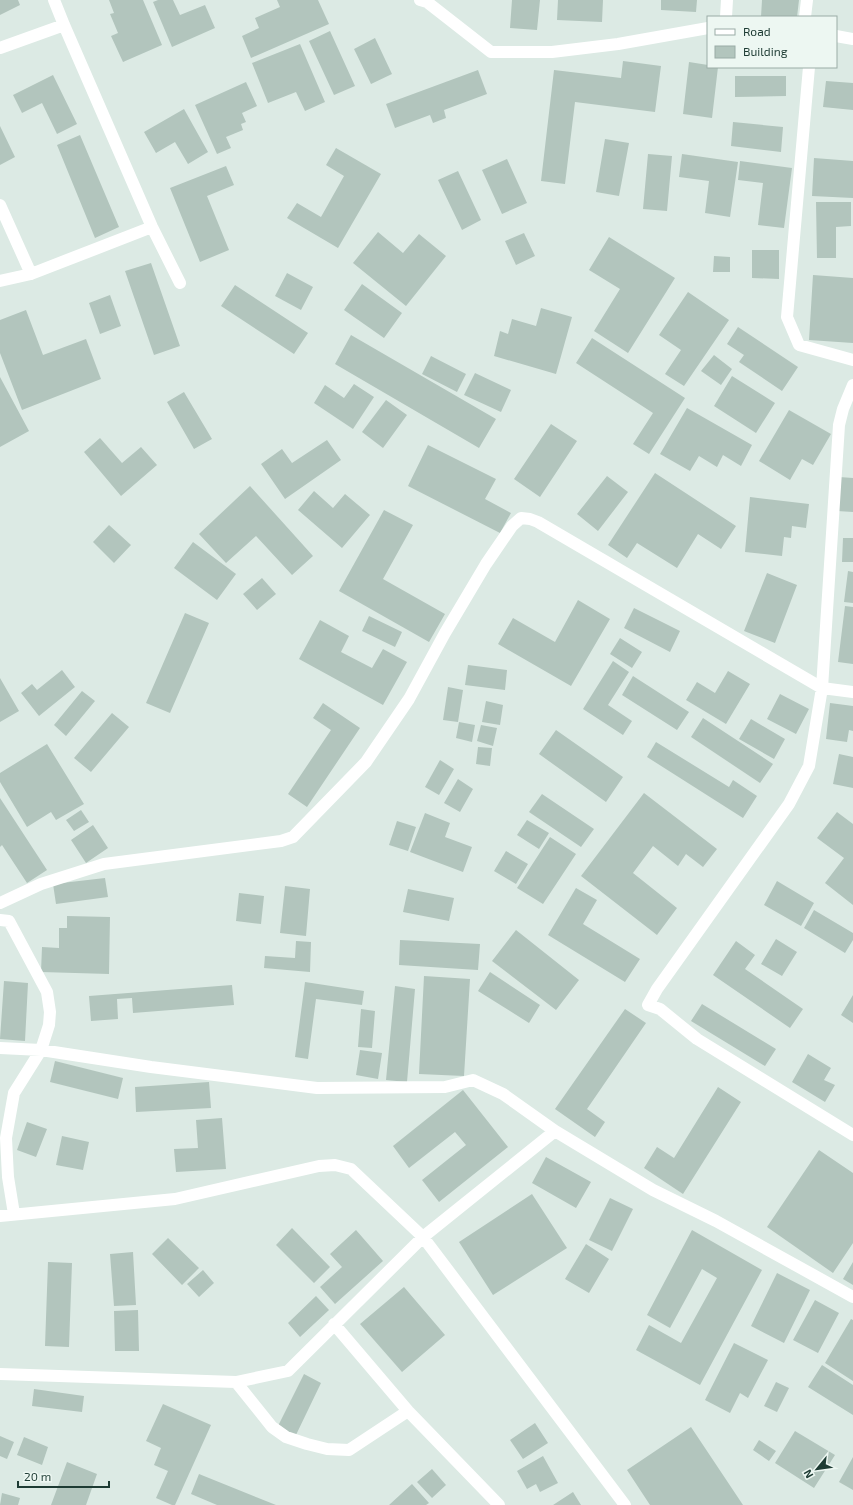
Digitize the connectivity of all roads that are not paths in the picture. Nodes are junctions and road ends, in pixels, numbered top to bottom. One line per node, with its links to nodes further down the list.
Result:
1 (54, 0): 7 (street)
2 (420, 0): 8 (street)
3 (727, 0): 5 (street)
4 (807, 0): 6 (street)
5 (726, 16)
6 (805, 16)
7 (64, 25): 11 (street); 14 (street)
8 (707, 28)
9 (837, 36): 10 (street)
10 (853, 39)
11 (0, 48)
12 (809, 68): 18 (street)
13 (0, 205): 15 (street)
14 (152, 227): 15 (street); 17 (street)
15 (31, 274): 16 (street)
16 (0, 281)
17 (180, 283)
18 (853, 360)
19 (853, 385): 20 (street)
20 (822, 688): 21 (street); 22 (street); 27 (street)
21 (853, 692)
22 (0, 903)
23 (0, 920): 25 (street)
24 (0, 1048): 25 (street)
25 (41, 1050): 26 (street); 28 (street)
26 (555, 1131): 30 (street); 31 (street)
27 (853, 1135)
28 (14, 1214): 29 (street); 30 (street)
29 (0, 1216)
30 (423, 1238): 32 (street); 37 (street)
31 (853, 1297)
32 (334, 1324): 34 (street); 35 (street)
33 (0, 1374): 34 (street)
34 (236, 1382): 35 (street)
35 (408, 1411): 36 (street)
36 (499, 1505)
37 (625, 1505)

